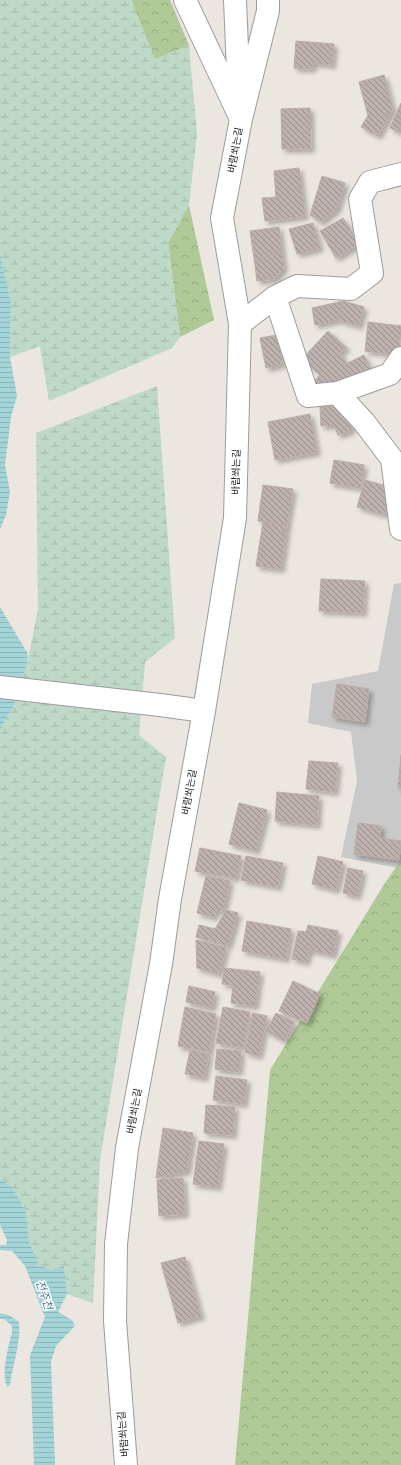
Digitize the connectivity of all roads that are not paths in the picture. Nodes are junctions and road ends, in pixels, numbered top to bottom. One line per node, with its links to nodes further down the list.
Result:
1 (185, 0): 4 (street, 바람쐬는길)
2 (235, 0): 4 (street)
3 (268, 0): 4 (street, 바람쐬는길)
4 (240, 119): 7 (street, 바람쐬는길)
5 (401, 174): 6 (street)
6 (275, 297): 7 (street); 9 (street)
7 (240, 324): 13 (street, 바람쐬는길)
8 (401, 358): 9 (street)
9 (337, 393): 10 (street)
10 (399, 507): 11 (street)
11 (401, 529)
12 (0, 687): 13 (street)
13 (204, 711): 14 (street, 바람쐬는길)
14 (126, 1465)

